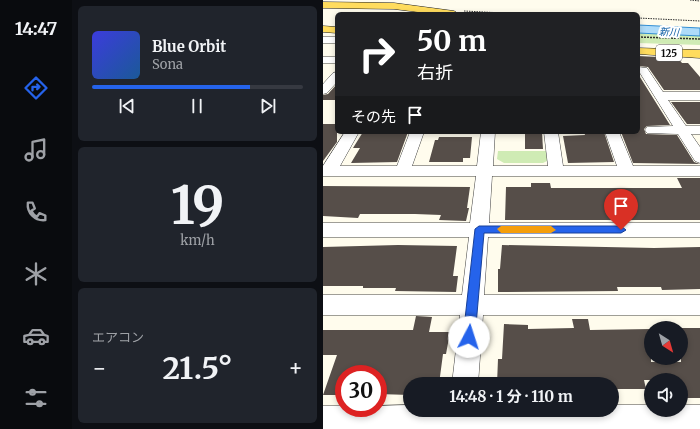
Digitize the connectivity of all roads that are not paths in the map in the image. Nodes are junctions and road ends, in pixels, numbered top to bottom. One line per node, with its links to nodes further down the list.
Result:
1 (323, 5): 2 (main road)
2 (447, 12)
3 (323, 29): 4 (main road)
4 (335, 30)
5 (323, 40): 6 (street)
6 (335, 40)
7 (640, 45): 8 (main road, 125)
8 (700, 48)
9 (640, 51): 10 (main road, 125)
10 (700, 54)
11 (323, 60): 12 (street)
12 (335, 60)
13 (640, 70): 16 (street)
14 (335, 77): 15 (street)
15 (323, 91)
16 (661, 96): 17 (street); 19 (street)
17 (700, 96)
18 (651, 130): 19 (street)
19 (683, 130): 20 (street); 26 (street)
20 (700, 130)
21 (351, 134): 27 (street)
22 (416, 134): 28 (street)
23 (488, 134): 29 (street)
24 (551, 134): 30 (street)
25 (613, 134): 31 (street)
26 (700, 158)
27 (326, 171): 28 (street)
28 (403, 171): 29 (street)
29 (485, 171): 30 (street); 33 (street)
30 (556, 171): 31 (street)
31 (627, 171): 32 (street)
32 (700, 171)
33 (479, 229): 34 (street); 35 (street); 37 (street)
34 (323, 230)
35 (700, 230)
36 (323, 305): 37 (street)
37 (472, 305): 38 (street); 39 (street)
38 (700, 305)
39 (466, 377)
40 (461, 419): 41 (street); 42 (street)
41 (700, 419)
42 (323, 420)

